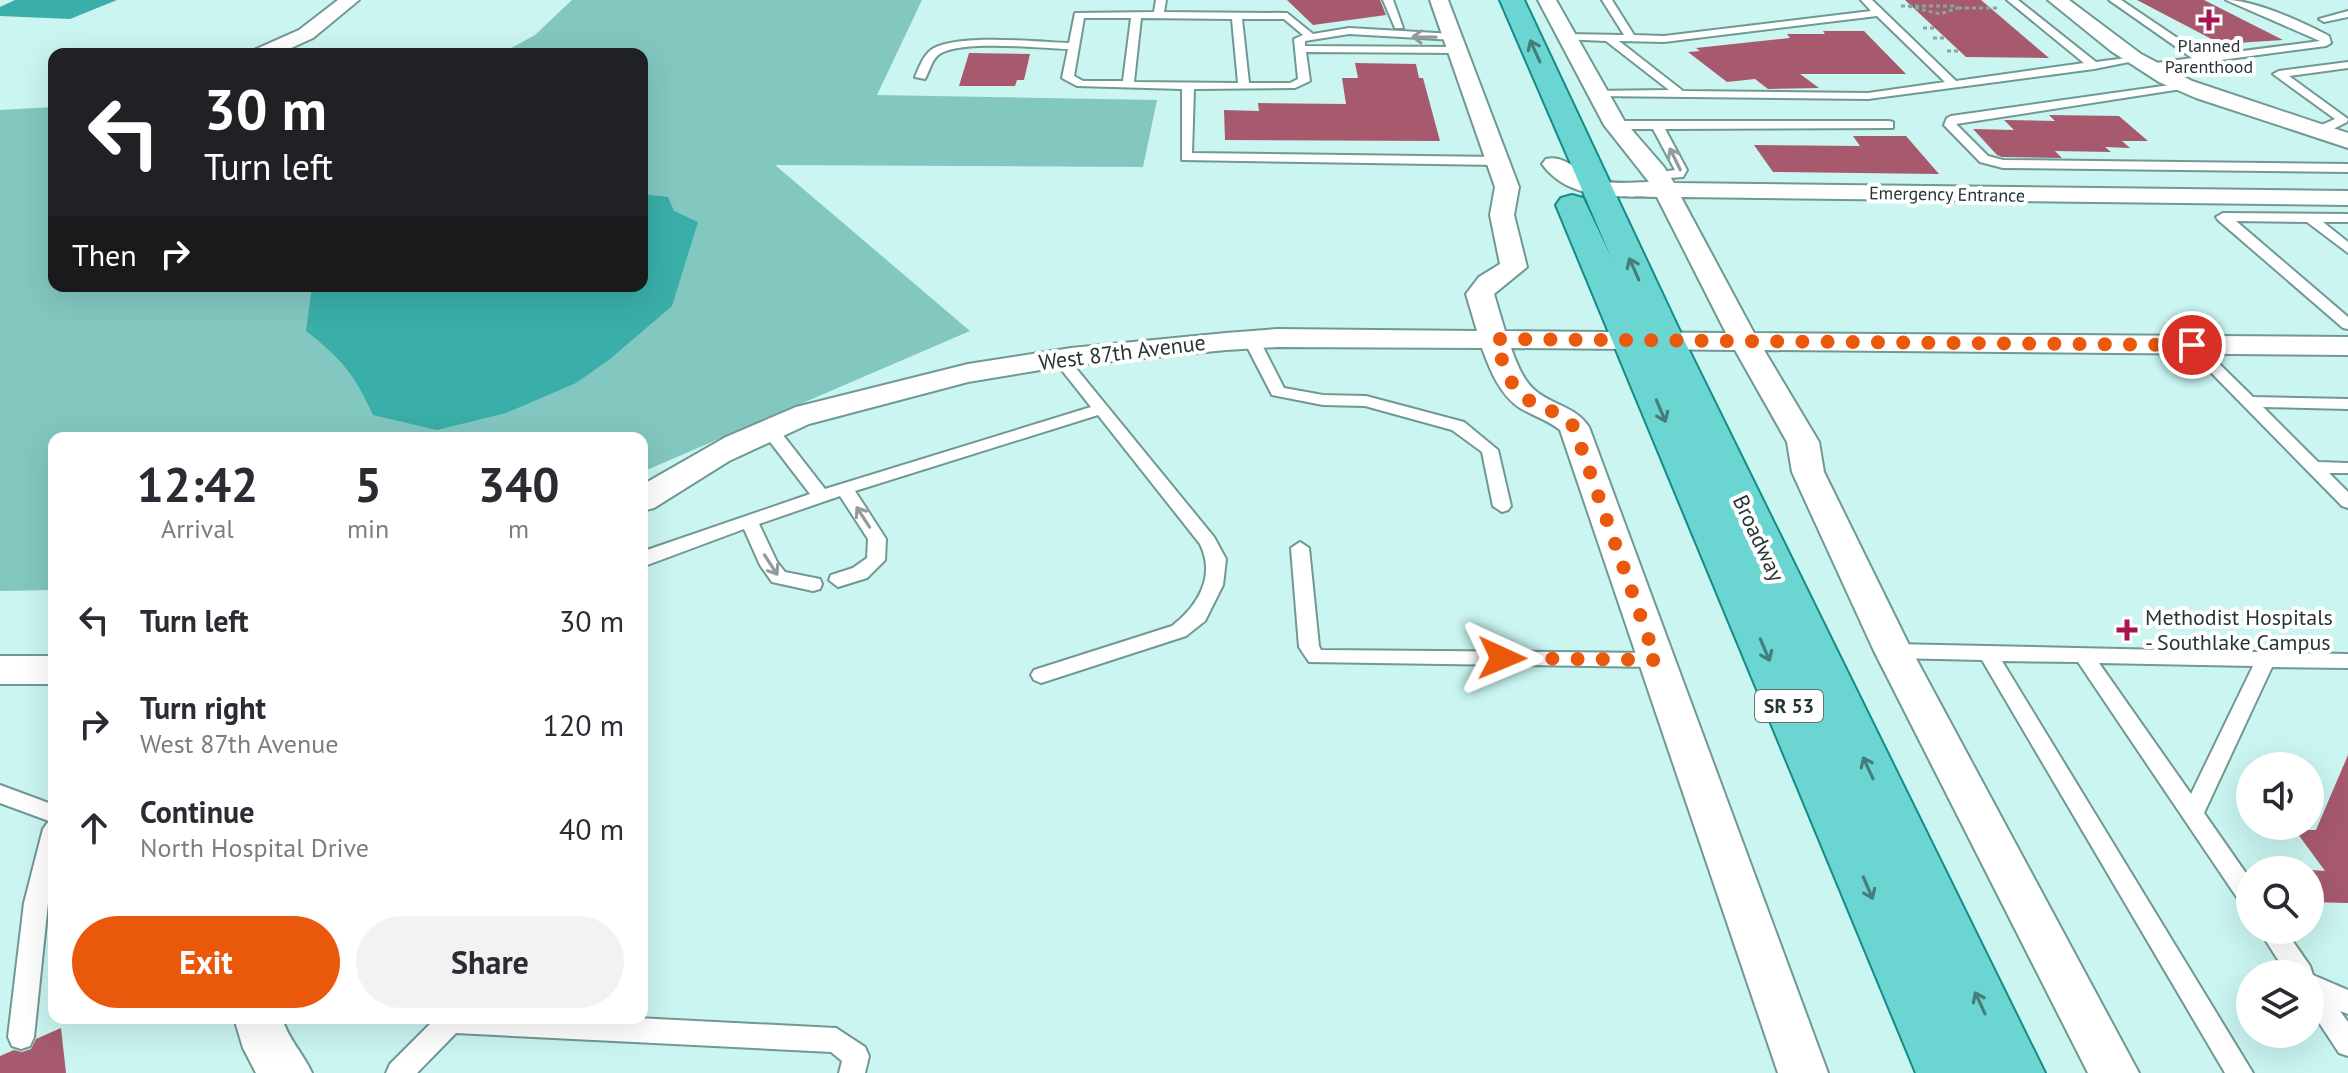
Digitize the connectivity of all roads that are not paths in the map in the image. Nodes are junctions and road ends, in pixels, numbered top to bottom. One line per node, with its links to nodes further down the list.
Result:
1 (350, 0): 26 (street)
2 (1161, 0): 16 (lane)
3 (1388, 0): 19 (lane)
4 (1439, 0): 24 (street)
5 (1512, 0): 49 (main road, Broadway / SR 53, one-way to 5)
6 (1547, 0): 21 (street)
7 (1607, 0): 23 (lane)
8 (1866, 0): 13 (lane)
9 (2012, 0): 31 (lane)
10 (2057, 0): 29 (street)
11 (2114, 0): 28 (lane)
12 (2231, 0): 28 (lane)
13 (1879, 13): 23 (lane); 36 (lane)
14 (2348, 14): 18 (lane)
15 (1136, 15): 16 (lane); 25 (lane); 33 (lane)
16 (1159, 15): 17 (lane)
17 (1237, 16): 20 (lane); 35 (lane)
18 (2324, 19)
19 (1397, 31): 20 (lane); 24 (lane, one-way to 19)
20 (1311, 37): 27 (lane)
21 (1566, 37): 22 (lane); 39 (street)
22 (1609, 38): 23 (lane); 40 (lane)
23 (1631, 38)
24 (1456, 44): 27 (lane); 46 (street)
25 (1074, 46): 32 (lane); 33 (lane)
26 (274, 48)
27 (1300, 49): 35 (lane)
28 (2201, 59): 29 (lane)
29 (2140, 64): 31 (lane); 37 (street)
30 (2348, 65): 44 (lane)
31 (2094, 66): 36 (lane)
32 (921, 77)
33 (1128, 85): 34 (lane)
34 (1188, 86): 35 (lane); 46 (lane)
35 (1244, 86)
36 (1955, 86): 40 (lane)
37 (2184, 86): 44 (street); 47 (lane)
38 (1523, 93): 45 (main road, Broadway / SR 53)
39 (1595, 93): 40 (lane); 41 (street)
40 (1679, 93)
41 (1615, 125): 42 (lane); 48 (street)
42 (1657, 125): 43 (lane); 48 (lane, one-way to 42)
43 (1889, 125)
44 (2346, 127)
45 (1544, 140): 49 (street, Emergency Entrance); 57 (main road, Broadway / SR 53)
46 (1498, 161): 56 (street)
47 (2348, 168)
48 (1661, 184): 49 (street, Emergency Entrance); 50 (street, Emergency Entrance); 58 (street)
49 (1598, 189): 57 (main road, Broadway / SR 53, one-way to 49)
50 (2348, 198)
51 (2309, 217): 52 (lane); 53 (lane); 54 (lane)
52 (2348, 218)
53 (2348, 249)
54 (2345, 320)
55 (1251, 339): 56 (street, West 87th Avenue); 61 (street, West 87th Avenue); 72 (lane)
56 (1496, 339): 57 (street, West 87th Avenue); 82 (street)
57 (1648, 340): 58 (street, West 87th Avenue); 104 (main road, Broadway / SR 53, one-way to 104); 105 (main road, Broadway / SR 53, one-way to 57)
58 (1745, 342): 59 (street, West 87th Avenue); 78 (street)
59 (2192, 345): 60 (street, West 87th Avenue); 62 (lane)
60 (2348, 346)
61 (1061, 359): 64 (lane); 65 (street, West 87th Avenue)
62 (2248, 402): 63 (lane); 66 (lane)
63 (2348, 404)
64 (1101, 409): 68 (lane); 86 (lane)
65 (770, 430): 69 (street, West 87th Avenue); 70 (lane)
66 (2313, 467): 67 (lane); 71 (lane)
67 (2348, 468)
68 (844, 488): 70 (lane); 76 (lane, one-way to 68)
69 (648, 496)
70 (821, 496): 73 (lane)
71 (2348, 502)
72 (1502, 506)
73 (749, 521): 75 (lane); 77 (lane, one-way to 77)
74 (1300, 548): 82 (lane)
75 (648, 557)
76 (838, 580)
77 (813, 584)
78 (1893, 651): 79 (lane); 106 (street)
79 (1988, 654): 80 (lane); 107 (lane)
80 (2084, 656): 81 (lane); 89 (lane)
81 (2266, 659): 83 (lane); 89 (lane)
82 (1656, 660): 103 (street)
83 (2348, 661)
84 (0, 670): 85 (street)
85 (48, 670)
86 (1041, 675)
87 (0, 794): 88 (lane)
88 (48, 812)
89 (2193, 813): 91 (lane)
90 (48, 854): 98 (lane)
91 (2236, 877)
92 (2324, 993): 93 (lane)
93 (2348, 1002)
94 (2324, 1008): 99 (lane)
95 (260, 1024): 100 (street)
96 (448, 1024): 101 (lane)
97 (529, 1024): 102 (lane)
98 (21, 1037)
99 (2348, 1044)
100 (287, 1073)
101 (399, 1073)
102 (852, 1073)
103 (1803, 1073)
104 (1948, 1073)
105 (2013, 1073)
106 (2114, 1073)
107 (2240, 1073)

